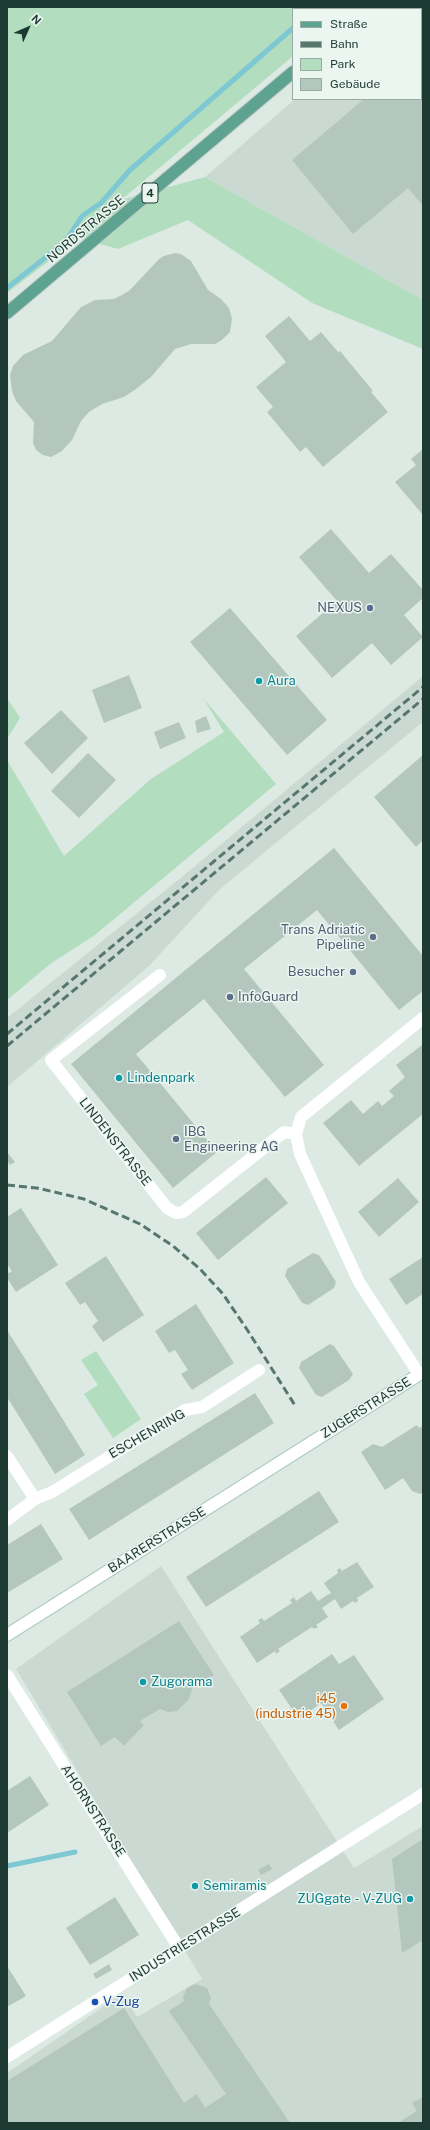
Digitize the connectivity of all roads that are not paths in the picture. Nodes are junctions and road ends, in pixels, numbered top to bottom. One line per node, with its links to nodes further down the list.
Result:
1 (292, 73): 2 (main road, NORDSTRASSE / 4)
2 (7, 313)
3 (160, 974): 5 (street, LINDENSTRASSE)
4 (423, 1018): 5 (street)
5 (296, 1134): 7 (street)
6 (259, 1370): 10 (street, ESCHENRING)
7 (421, 1373): 8 (street, ZUGERSTRASSE)
8 (308, 1445): 12 (street, BAARERSTRASSE)
9 (7, 1456): 10 (street)
10 (35, 1499): 11 (street, ESCHENRING)
11 (7, 1520)
12 (7, 1635)
13 (7, 1675): 15 (street, AHORNSTRASSE)
14 (423, 1794): 15 (street, INDUSTRIESTRASSE)
15 (179, 1948): 16 (street, INDUSTRIESTRASSE)
16 (7, 2056)

